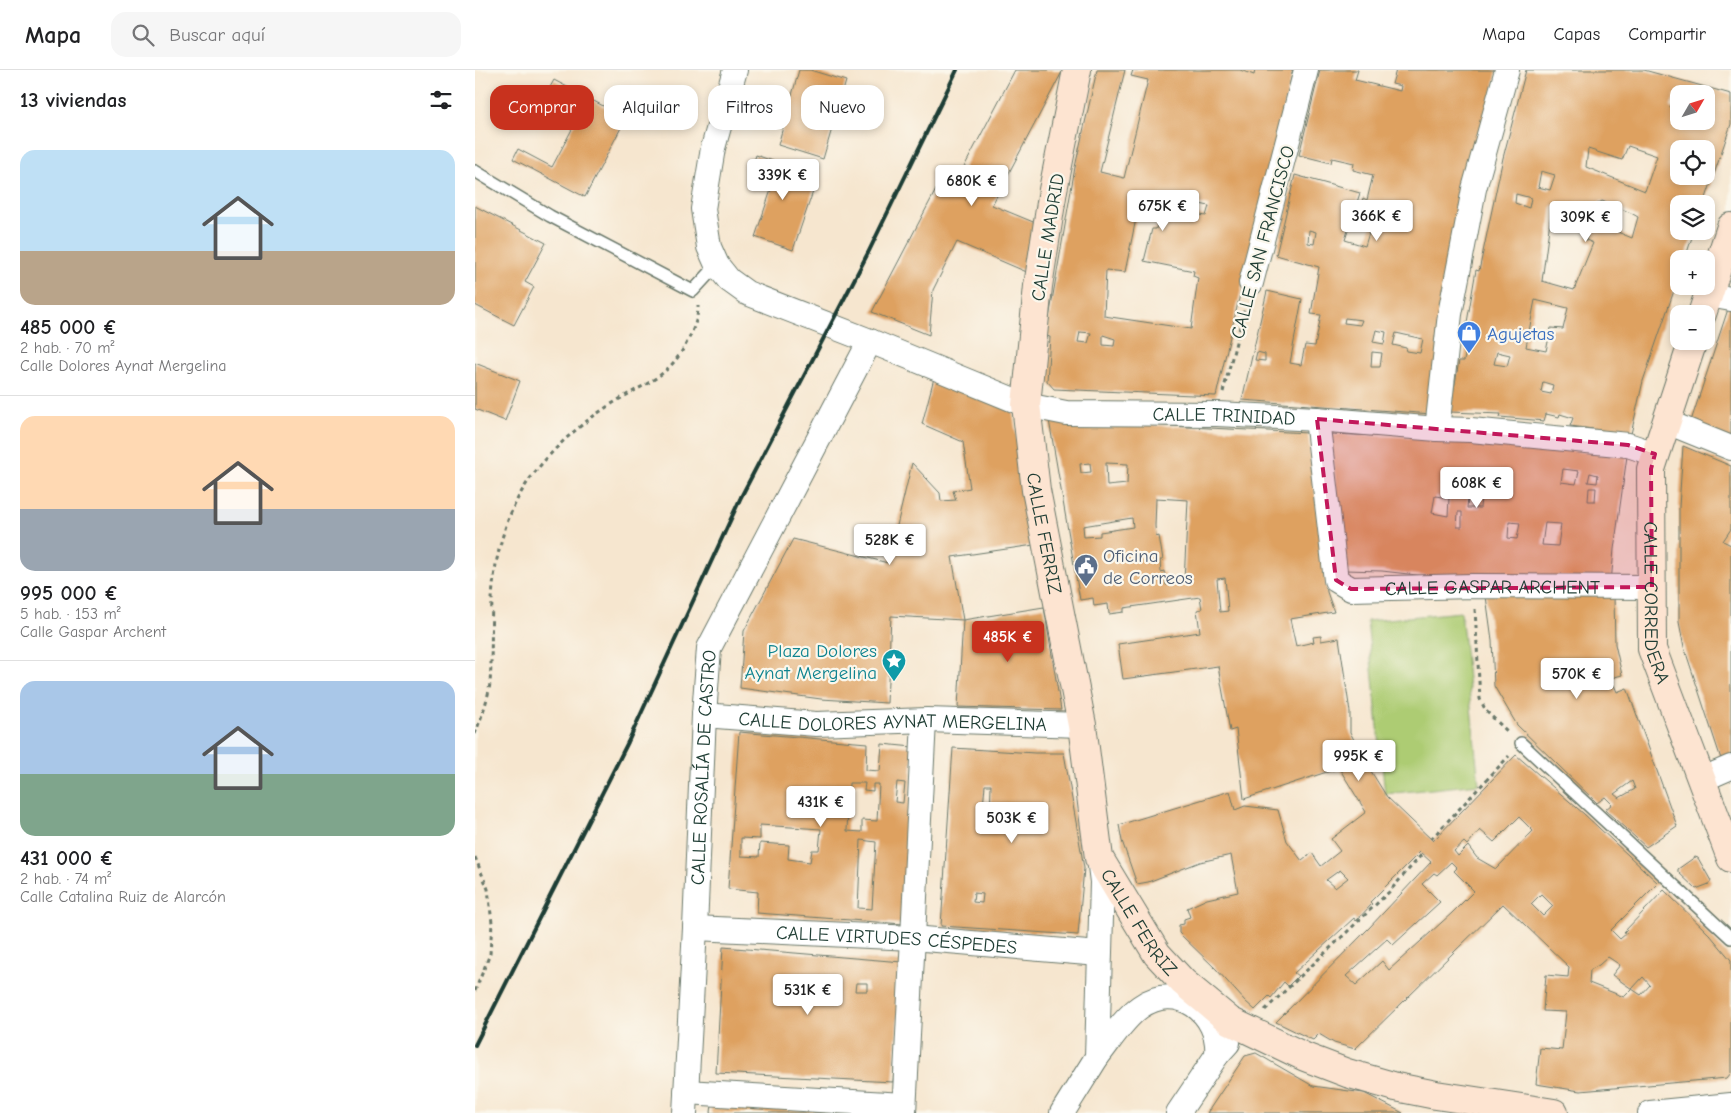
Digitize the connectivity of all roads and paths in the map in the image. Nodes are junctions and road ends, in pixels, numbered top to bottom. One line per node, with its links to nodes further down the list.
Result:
1 (735, 70): 7 (street)
2 (1077, 70): 13 (street, CALLE MADRID)
3 (1306, 70): 8 (street, CALLE SAN FRANCISCO)
4 (1507, 70): 17 (street)
5 (475, 171): 9 (lane)
6 (1731, 227): 10 (street)
7 (717, 265): 9 (lane); 11 (street, CALLE TRINIDAD)
8 (1251, 283): 14 (path, CALLE SAN FRANCISCO)
9 (693, 291): 25 (path)
10 (1714, 303)
11 (870, 341): 13 (street, CALLE TRINIDAD); 22 (street, CALLE ROSALÍA DE CASTRO)
12 (1690, 350): 16 (street, CALLE CORREDERA)
13 (1026, 405): 14 (street, CALLE TRINIDAD); 24 (street, CALLE FERRIZ)
14 (1217, 414): 15 (street, CALLE TRINIDAD)
15 (1317, 419): 17 (street, CALLE TRINIDAD); 20 (street, CALLE GASPAR ARCHENT)
16 (1667, 422): 18 (street); 19 (street, CALLE CORREDERA)
17 (1437, 429): 19 (street, CALLE TRINIDAD)
18 (1731, 448)
19 (1655, 454): 21 (street, CALLE CORREDERA)
20 (1473, 586): 21 (street, CALLE GASPAR ARCHENT); 26 (path)
21 (1652, 587): 28 (street, CALLE CORREDERA)
22 (704, 715): 23 (street, CALLE DOLORES AYNAT MERGELINA); 34 (street, CALLE ROSALÍA DE CASTRO)
23 (923, 721): 24 (street, CALLE DOLORES AYNAT MERGELINA); 35 (street)
24 (1082, 725): 33 (street, CALLE FERRIZ)
25 (475, 734)
26 (1521, 743): 29 (path); 36 (lane)
27 (1731, 767): 28 (street)
28 (1701, 780): 30 (street, CALLE CORREDERA)
29 (1431, 839)
30 (1729, 848)
31 (1422, 854): 39 (path)
32 (475, 857): 38 (path)
33 (1099, 858): 37 (street); 39 (street, CALLE FERRIZ)
34 (695, 928): 35 (street, CALLE VIRTUDES CÉSPEDES); 42 (street, CALLE ROSALÍA DE CASTRO)
35 (913, 938): 37 (street, CALLE VIRTUDES CÉSPEDES); 44 (street)
36 (1731, 938)
37 (1099, 954): 41 (street)
38 (475, 991)
39 (1243, 1028): 40 (street); 47 (street, CALLE FERRIZ)
40 (1217, 1055): 41 (street); 46 (street)
41 (1092, 1065): 45 (street)
42 (686, 1103): 44 (street)
43 (1731, 1104): 48 (street)
44 (904, 1109)
45 (1062, 1113)
46 (1178, 1113)
47 (1554, 1113)
48 (1650, 1113)

